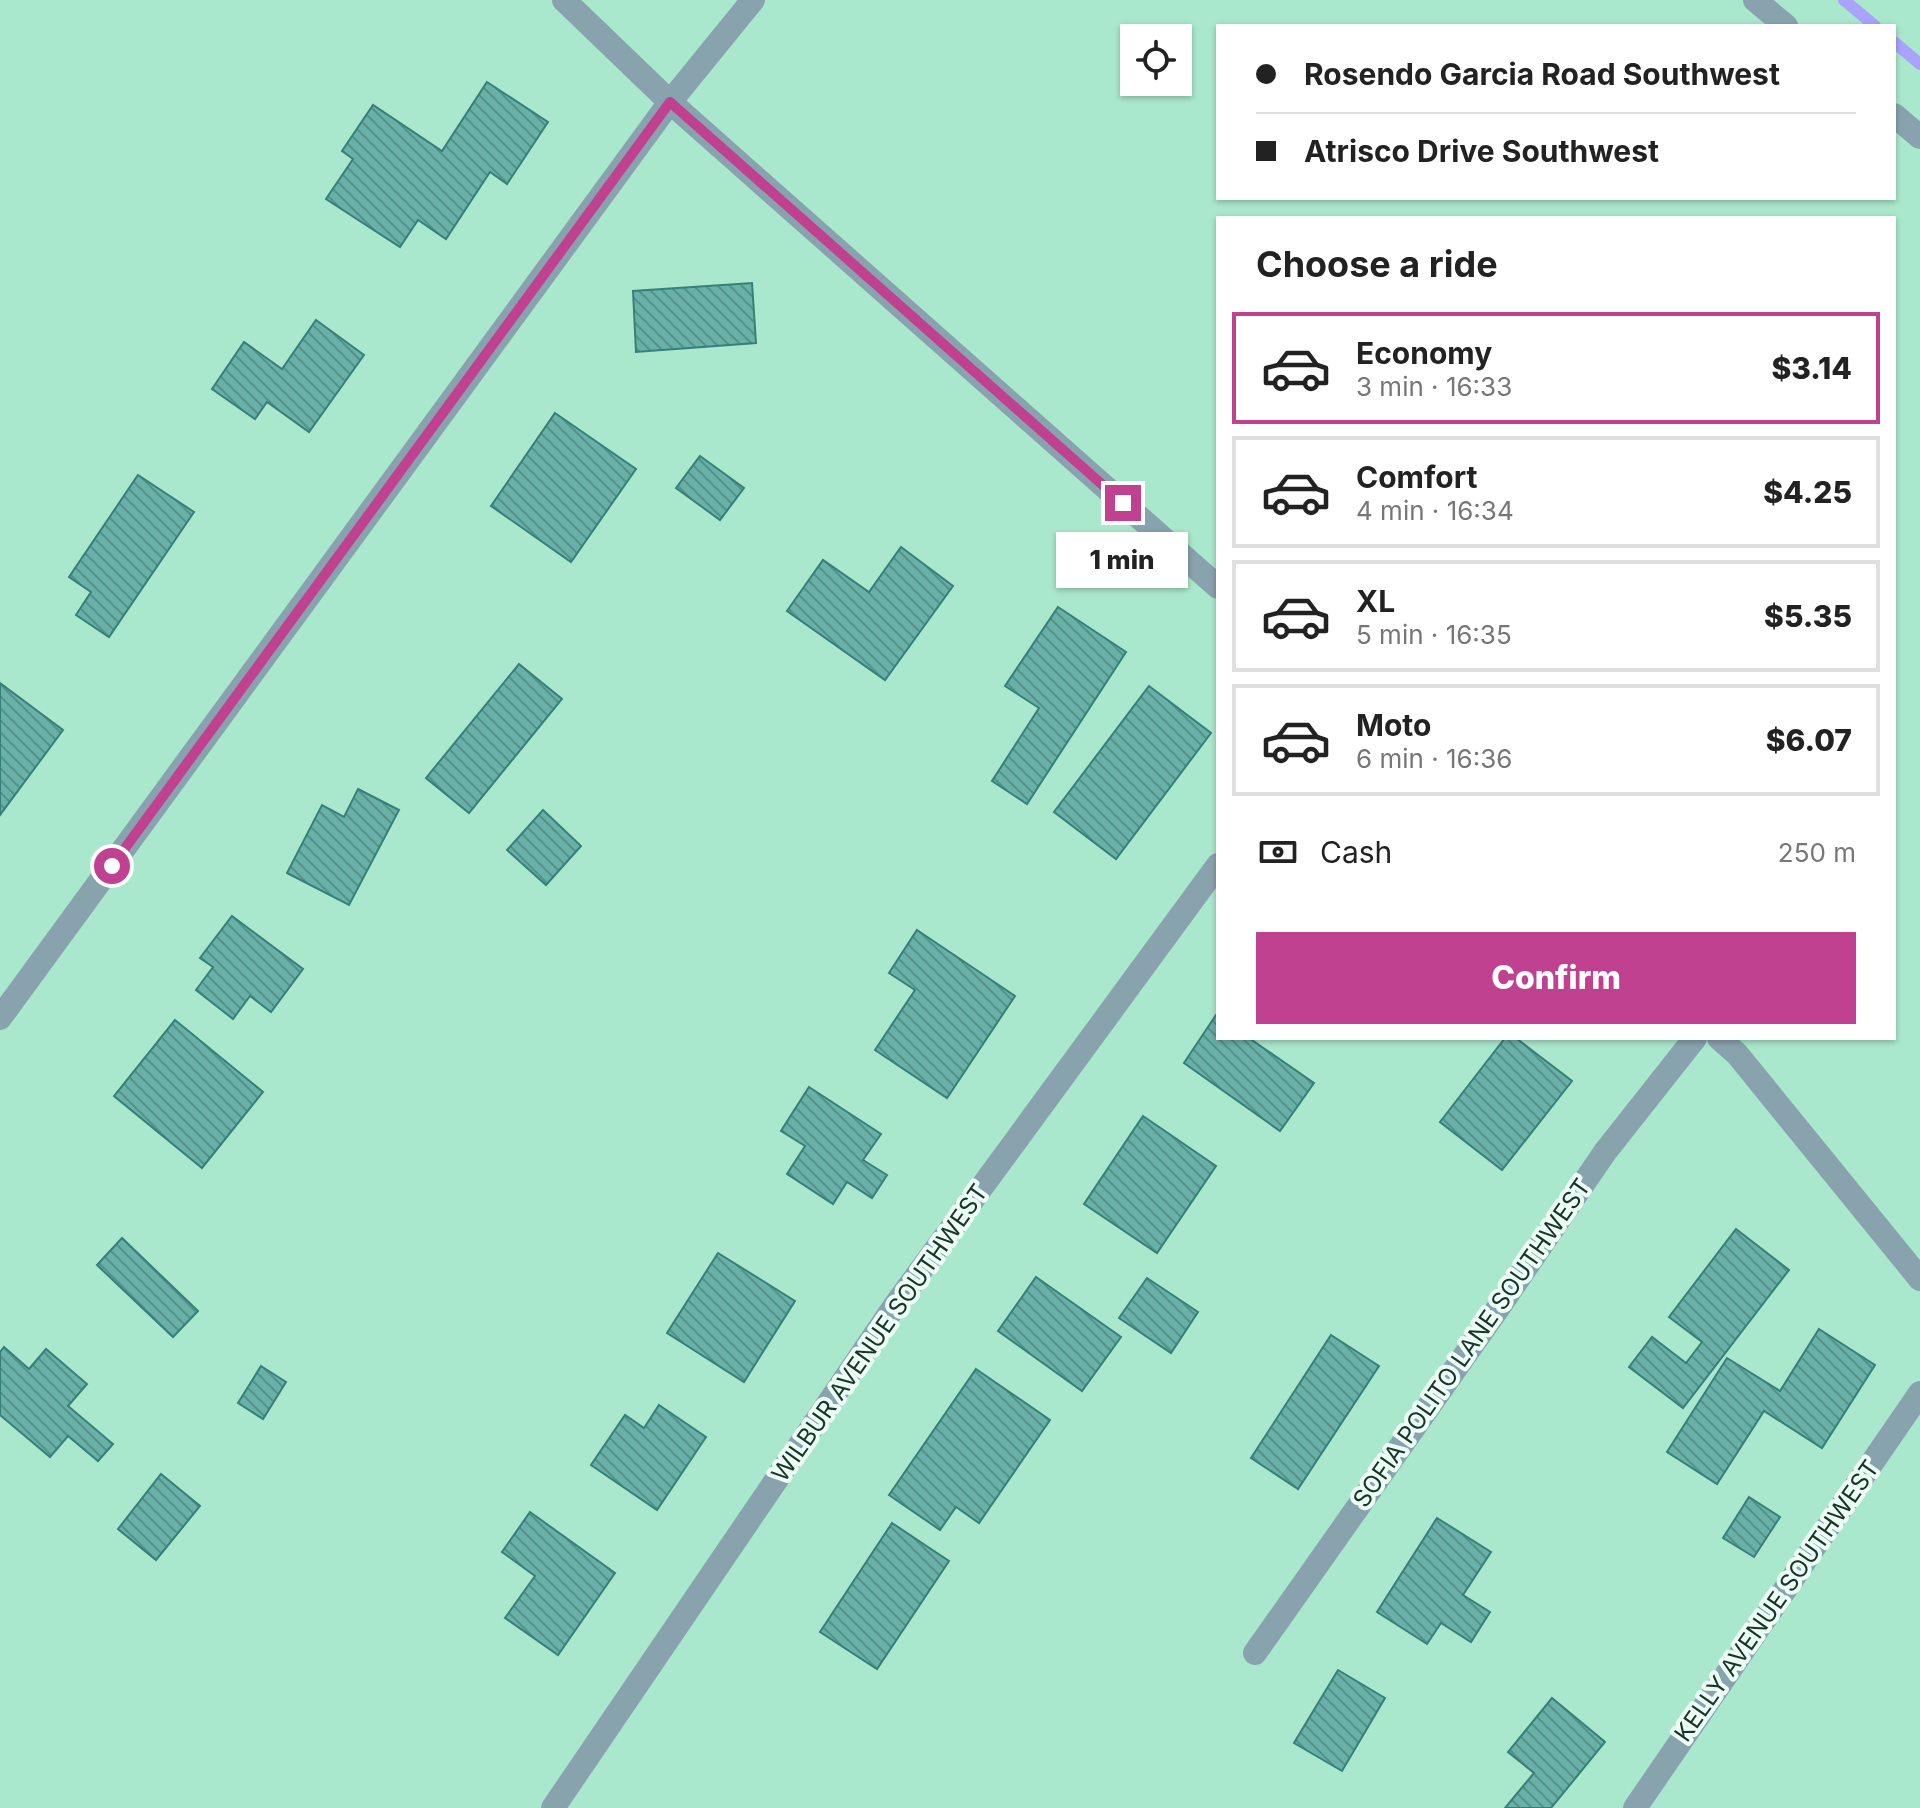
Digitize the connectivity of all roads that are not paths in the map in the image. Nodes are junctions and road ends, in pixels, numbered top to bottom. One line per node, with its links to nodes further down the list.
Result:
1 (564, 0): 5 (street)
2 (753, 0): 5 (street)
3 (1755, 0): 4 (street)
4 (1784, 24)
5 (670, 102): 8 (street); 10 (street)
6 (1896, 117): 7 (street)
7 (1920, 137)
8 (1216, 585)
9 (1216, 868): 16 (street, WILBUR AVENUE SOUTHWEST)
10 (0, 1018)
11 (1693, 1040): 15 (street, SOFIA POLITO LANE SOUTHWEST)
12 (1721, 1040): 13 (street)
13 (1920, 1279)
14 (1920, 1393): 17 (street, KELLY AVENUE SOUTHWEST)
15 (1255, 1653)
16 (553, 1808)
17 (1635, 1808)

